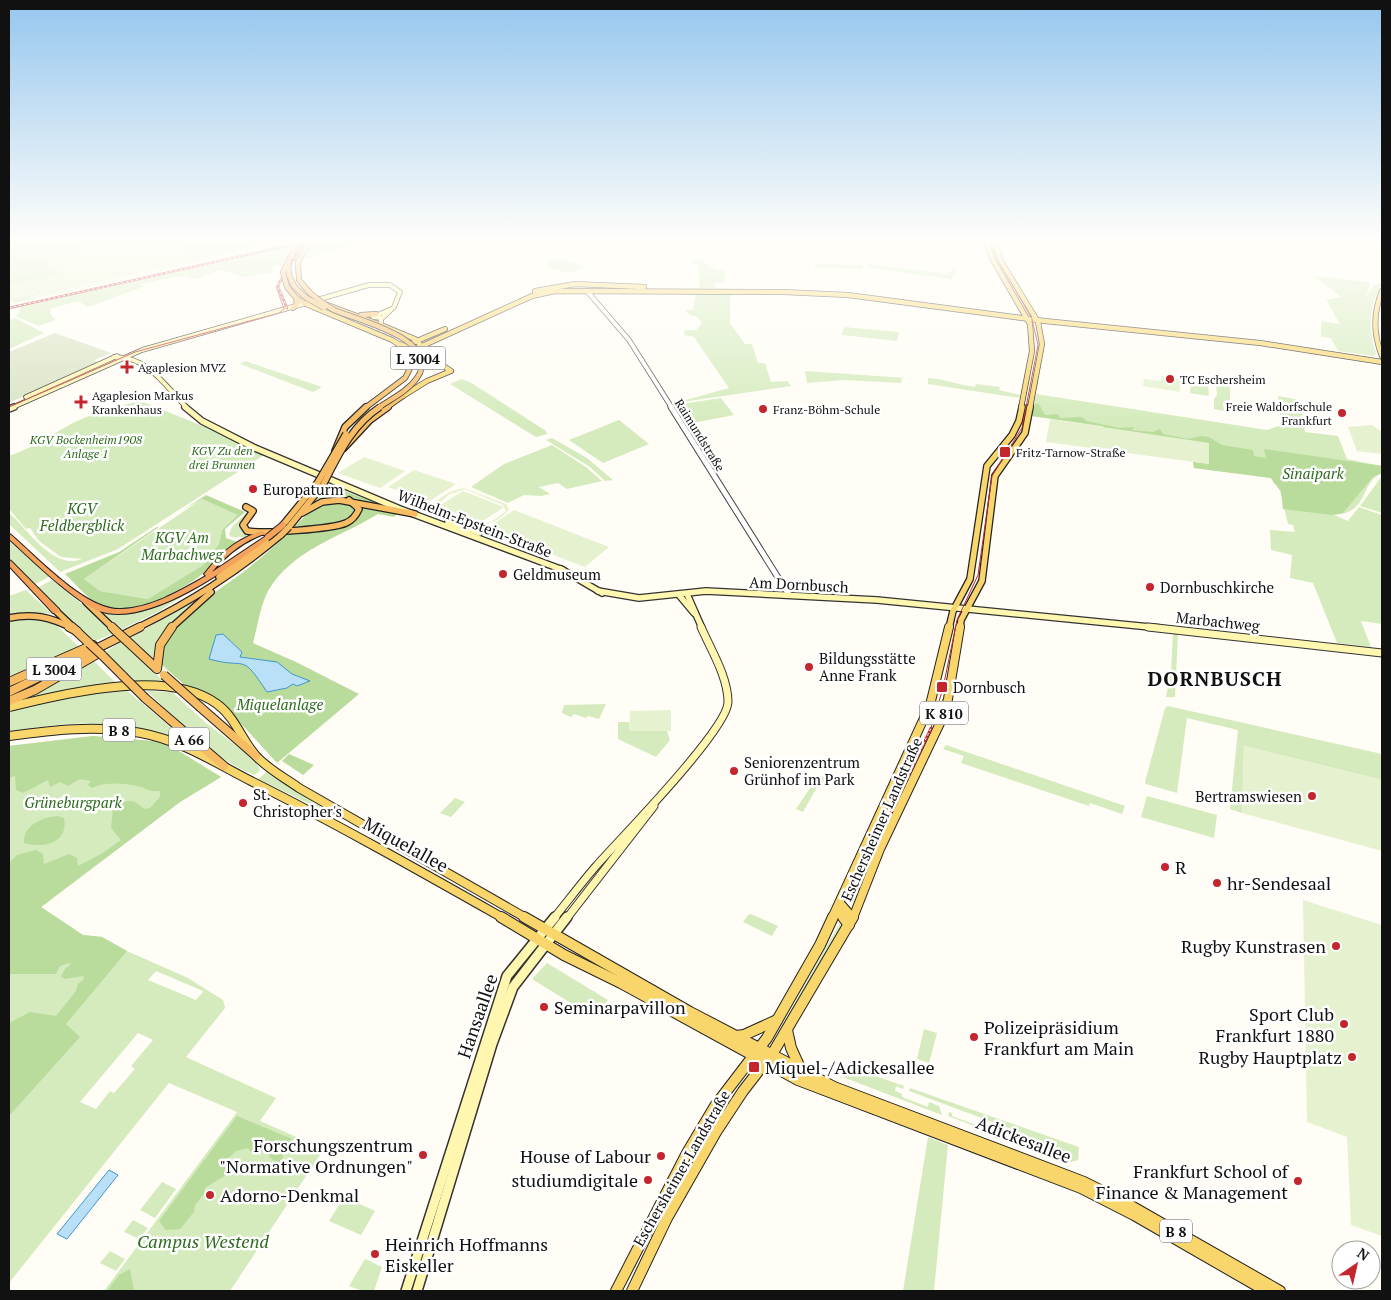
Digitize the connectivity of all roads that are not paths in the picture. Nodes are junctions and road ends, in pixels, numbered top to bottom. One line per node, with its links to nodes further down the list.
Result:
1 (296, 301): 19 (highway)
2 (301, 301): 18 (highway)
3 (311, 301): 56 (highway, L 3004, bridge)
4 (319, 301): 17 (highway, L 3004, bridge)
5 (321, 301): 18 (main road)
6 (395, 301): 23 (main road)
7 (398, 301): 26 (main road)
8 (511, 301): 32 (main road)
9 (520, 301): 32 (main road)
10 (522, 301): 36 (main road)
11 (596, 301): 73 (street, Raimundstraße)
12 (893, 301): 21 (main road)
13 (911, 301): 21 (main road)
14 (1019, 301): 24 (main road, Eschersheimer Landstraße / K 810)
15 (1022, 301): 24 (main road, Eschersheimer Landstraße / K 810)
16 (1378, 301): 30 (main road)
17 (323, 304): 22 (highway, bridge); 55 (highway, L 3004, bridge)
18 (308, 305): 19 (main road); 20 (main road); 25 (main road)
19 (293, 308): 20 (main road)
20 (286, 310): 37 (main road)
21 (980, 310): 24 (main road); 24 (main road)
22 (356, 314): 23 (highway); 29 (highway)
23 (376, 314): 26 (main road)
24 (1030, 317): 28 (main road); 31 (main road, Eschersheimer Landstraße / K 810); 39 (main road); 57 (main road, Eschersheimer Landstraße / K 810)
25 (336, 318): 27 (main road); 41 (main road)
26 (382, 318): 29 (main road)
27 (350, 321)
28 (1050, 321): 31 (main road); 38 (main road)
29 (381, 324): 33 (main road)
30 (1375, 327): 34 (main road); 46 (main road)
31 (1040, 328): 58 (main road, Eschersheimer Landstraße / K 810)
32 (439, 333): 33 (main road); 35 (main road)
33 (408, 335): 35 (main road)
34 (1382, 337)
35 (417, 341): 40 (main road); 41 (main road)
36 (428, 343): 40 (main road); 42 (main road)
37 (157, 345): 43 (main road); 47 (main road)
38 (1274, 345): 39 (main road); 44 (main road)
39 (1285, 345): 44 (main road)
40 (423, 346): 41 (main road); 42 (main road)
41 (404, 348): 45 (highway)
42 (428, 352): 49 (main road)
43 (127, 356): 47 (main road); 48 (main road, Wilhelm-Epstein-Straße)
44 (1369, 358): 46 (main road); 46 (main road)
45 (416, 359): 49 (main road); 56 (highway, bridge)
46 (1382, 359)
47 (114, 360): 48 (main road); 50 (main road); 51 (main road)
48 (135, 360): 61 (main road, Wilhelm-Epstein-Straße)
49 (434, 360): 52 (main road)
50 (65, 379): 51 (main road); 53 (main road)
51 (71, 381): 54 (main road)
52 (404, 396): 55 (highway, bridge)
53 (9, 404)
54 (9, 408)
55 (342, 451): 59 (highway, L 3004, bridge)
56 (334, 454): 59 (highway, L 3004, bridge)
57 (992, 458): 58 (main road); 76 (main road, Eschersheimer Landstraße / K 810)
58 (1005, 462): 77 (main road, Eschersheimer Landstraße / K 810)
59 (321, 483): 63 (highway, L 3004); 65 (highway, L 3004)
60 (349, 500): 63 (highway); 64 (highway); 67 (highway)
61 (378, 500): 64 (main road, Wilhelm-Epstein-Straße); 69 (main road, Wilhelm-Epstein-Straße)
62 (246, 507): 67 (highway)
63 (302, 512): 65 (highway, L 3004)
64 (416, 514): 69 (main road, Wilhelm-Epstein-Straße)
65 (286, 526): 67 (highway, bridge); 70 (highway, L 3004, bridge)
66 (9, 536): 75 (highway, A 66)
67 (267, 536): 71 (highway); 71 (highway); 86 (highway, L 3004)
68 (9, 562): 78 (highway, A 66)
69 (563, 570): 74 (main road, Wilhelm-Epstein-Straße)
70 (229, 576): 83 (highway, L 3004); 85 (highway)
71 (202, 579): 75 (highway)
72 (688, 596): 73 (main road, Am Dornbusch); 74 (main road, Am Dornbusch); 80 (main road)
73 (789, 596): 76 (main road, Am Dornbusch)
74 (680, 597): 80 (main road)
75 (86, 602): 85 (highway, A 66, bridge)
76 (956, 605): 77 (main road, Marbachweg); 93 (main road, Eschersheimer Landstraße / K 810)
77 (969, 607): 79 (main road, Marbachweg); 93 (main road, Eschersheimer Landstraße / K 810)
78 (56, 611): 82 (highway, A 66)
79 (1050, 616): 84 (main road, Marbachweg)
80 (696, 617): 94 (main road, Hansaallee)
81 (9, 618): 82 (highway)
82 (77, 631): 92 (highway, A 66, bridge)
83 (133, 632): 87 (highway, L 3004); 88 (highway)
84 (1382, 653)
85 (157, 669): 91 (highway, A 66, bridge)
86 (9, 681)
87 (9, 692)
88 (9, 701)
89 (9, 707): 91 (main road, B 8)
90 (9, 736): 92 (main road, Miquelallee / B 8)
91 (256, 756): 94 (main road, Miquelallee / B 8)
92 (224, 766): 95 (main road, Miquelallee / B 8)
93 (843, 915): 96 (main road, Eschersheimer Landstraße / K 810); 97 (main road, Eschersheimer Landstraße / K 810)
94 (549, 931): 95 (main road, Hansaallee); 98 (main road, Miquelallee / B 8)
95 (541, 940): 99 (main road, Miquelallee / B 8); 102 (main road, Hansaallee); 103 (main road, Hansaallee)
96 (777, 1020): 98 (main road); 99 (main road, Eschersheimer Landstraße / K 810)
97 (787, 1029): 100 (main road, Eschersheimer Landstraße / K 810); 101 (main road)
98 (736, 1036): 99 (main road, Miquelallee / B 8)
99 (756, 1052): 100 (main road, Miquelallee / B 8); 104 (main road, Eschersheimer Landstraße)
100 (768, 1059): 101 (main road, Adickesallee / B 8); 105 (main road, Eschersheimer Landstraße); 106 (main road, Adickesallee / B 8)
101 (801, 1070): 107 (main road, Adickesallee / B 8)
102 (406, 1291)
103 (417, 1291)
104 (616, 1291)
105 (632, 1291)
106 (1266, 1291)
107 (1280, 1291)

